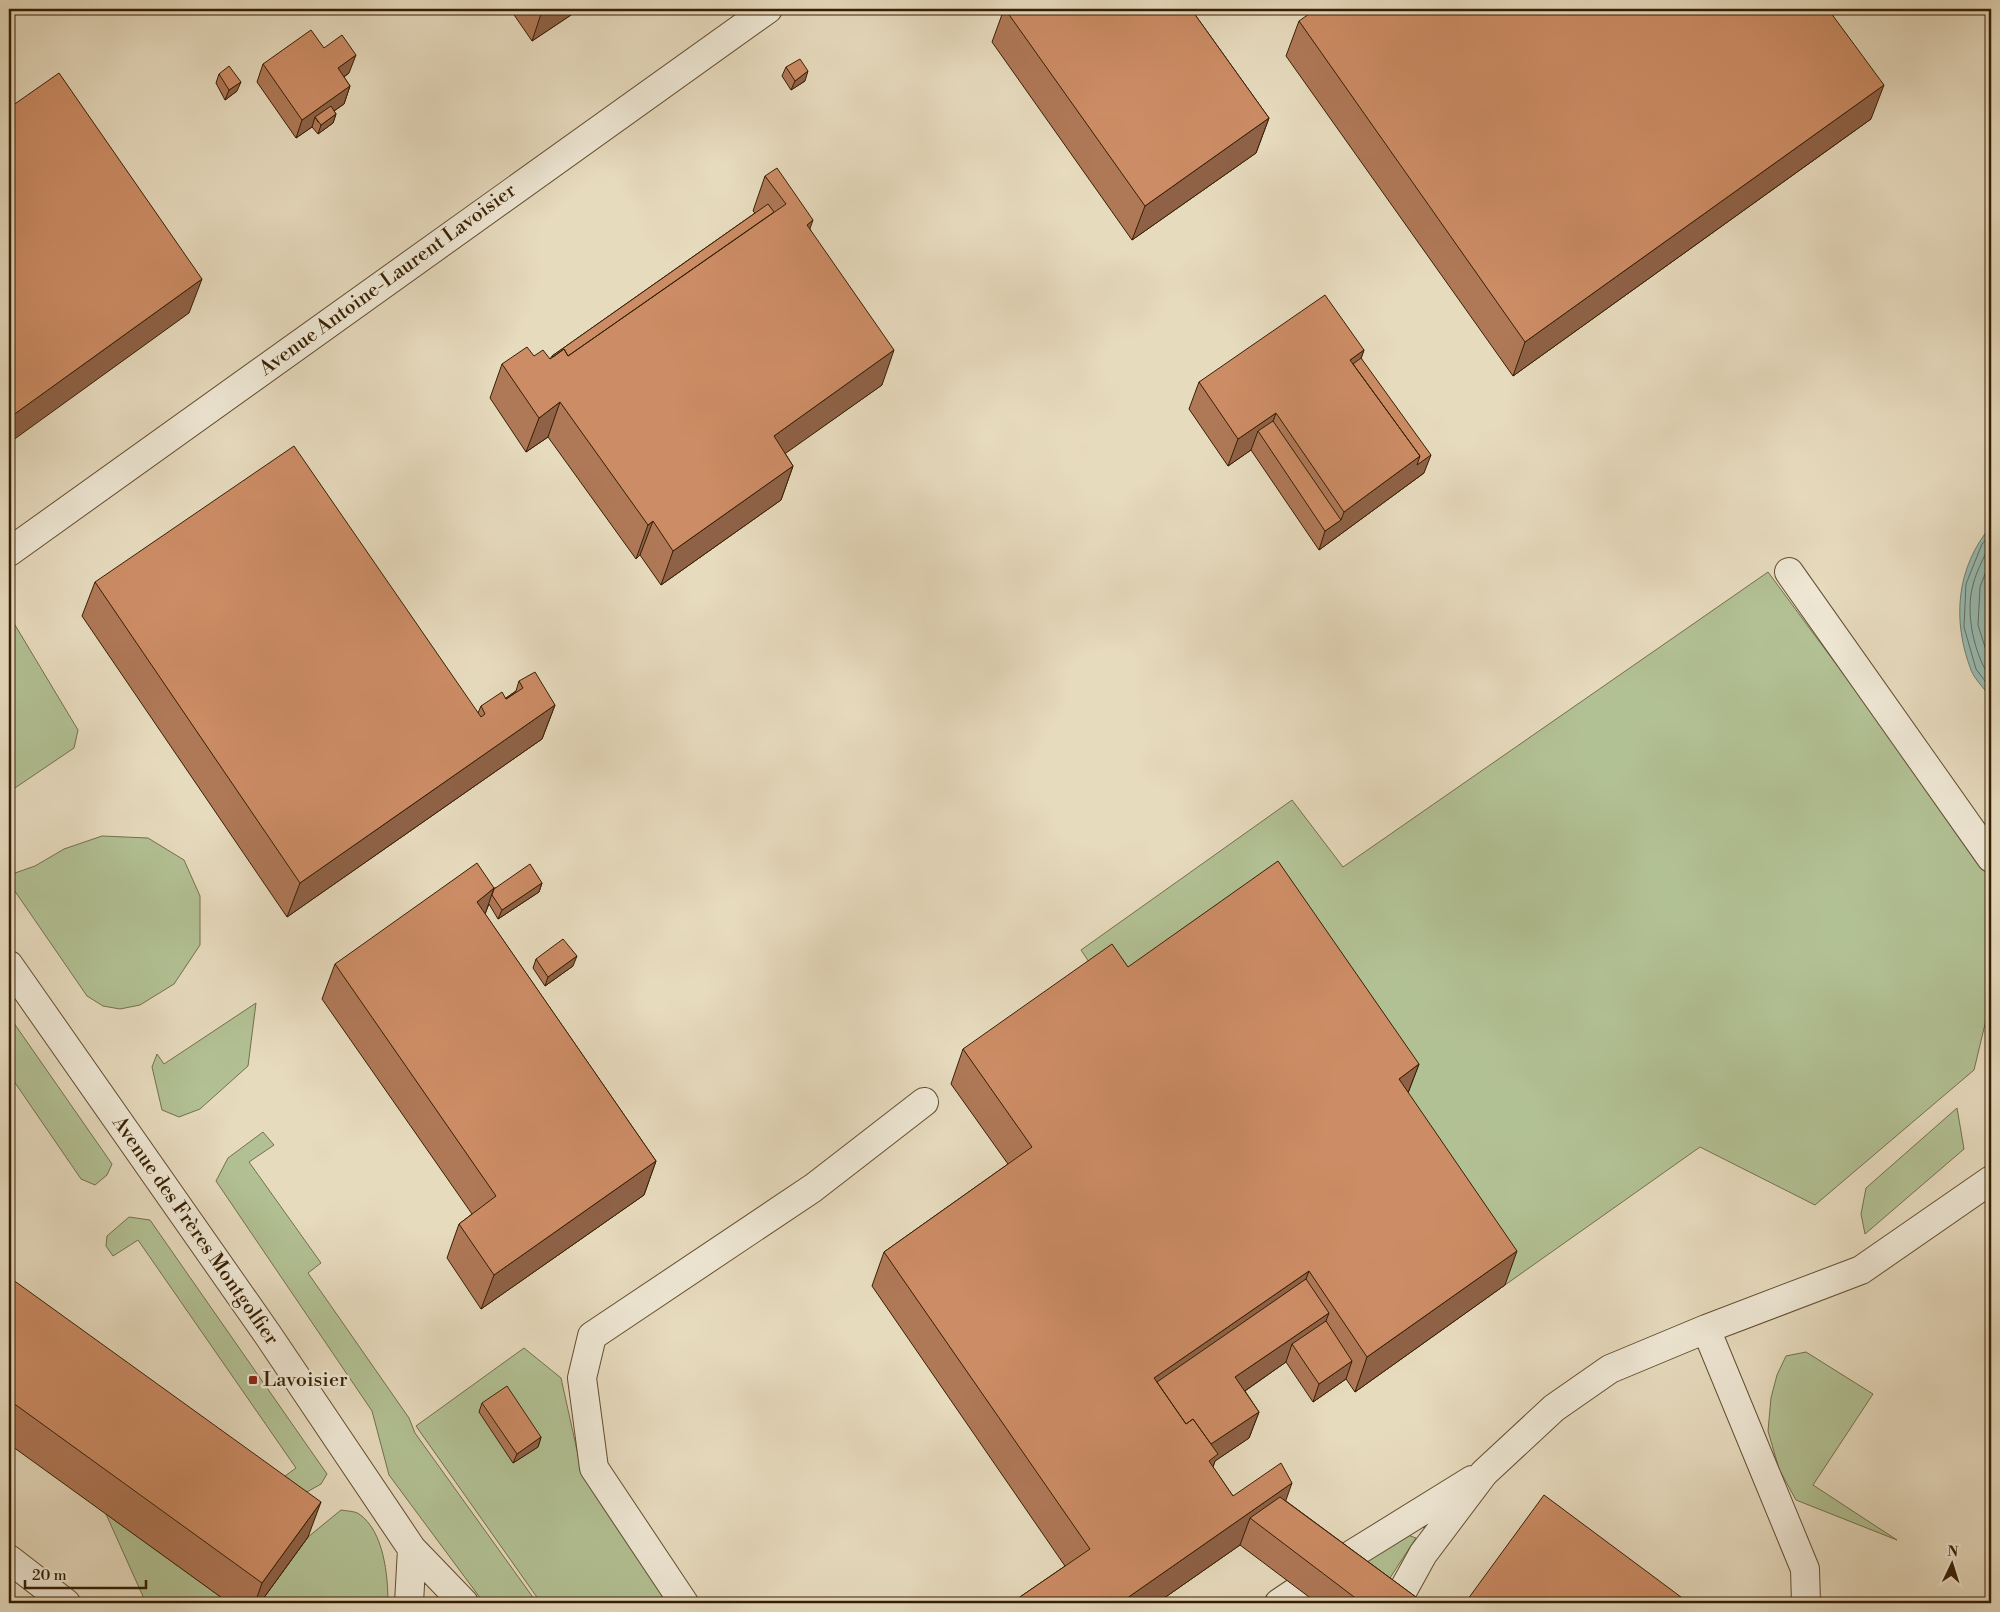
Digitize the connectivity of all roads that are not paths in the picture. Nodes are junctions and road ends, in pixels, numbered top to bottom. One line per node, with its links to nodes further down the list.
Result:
1 (768, 9): 2 (street, Avenue Antoine-Laurent Lavoisier)
2 (9, 552)
3 (1788, 572): 4 (street)
4 (1991, 858)
5 (9, 965): 10 (street, Avenue des Frères Montgolfier)
6 (924, 1102): 15 (street)
7 (1991, 1180): 8 (street)
8 (1706, 1329): 9 (street); 18 (street)
9 (1484, 1473): 16 (street); 17 (street)
10 (412, 1549): 13 (street); 14 (street, Avenue des Frères Montgolfier)
11 (9, 1559): 12 (street)
12 (66, 1603)
13 (409, 1603)
14 (464, 1603)
15 (684, 1603)
16 (1279, 1603)
17 (1396, 1603)
18 (1806, 1603)

